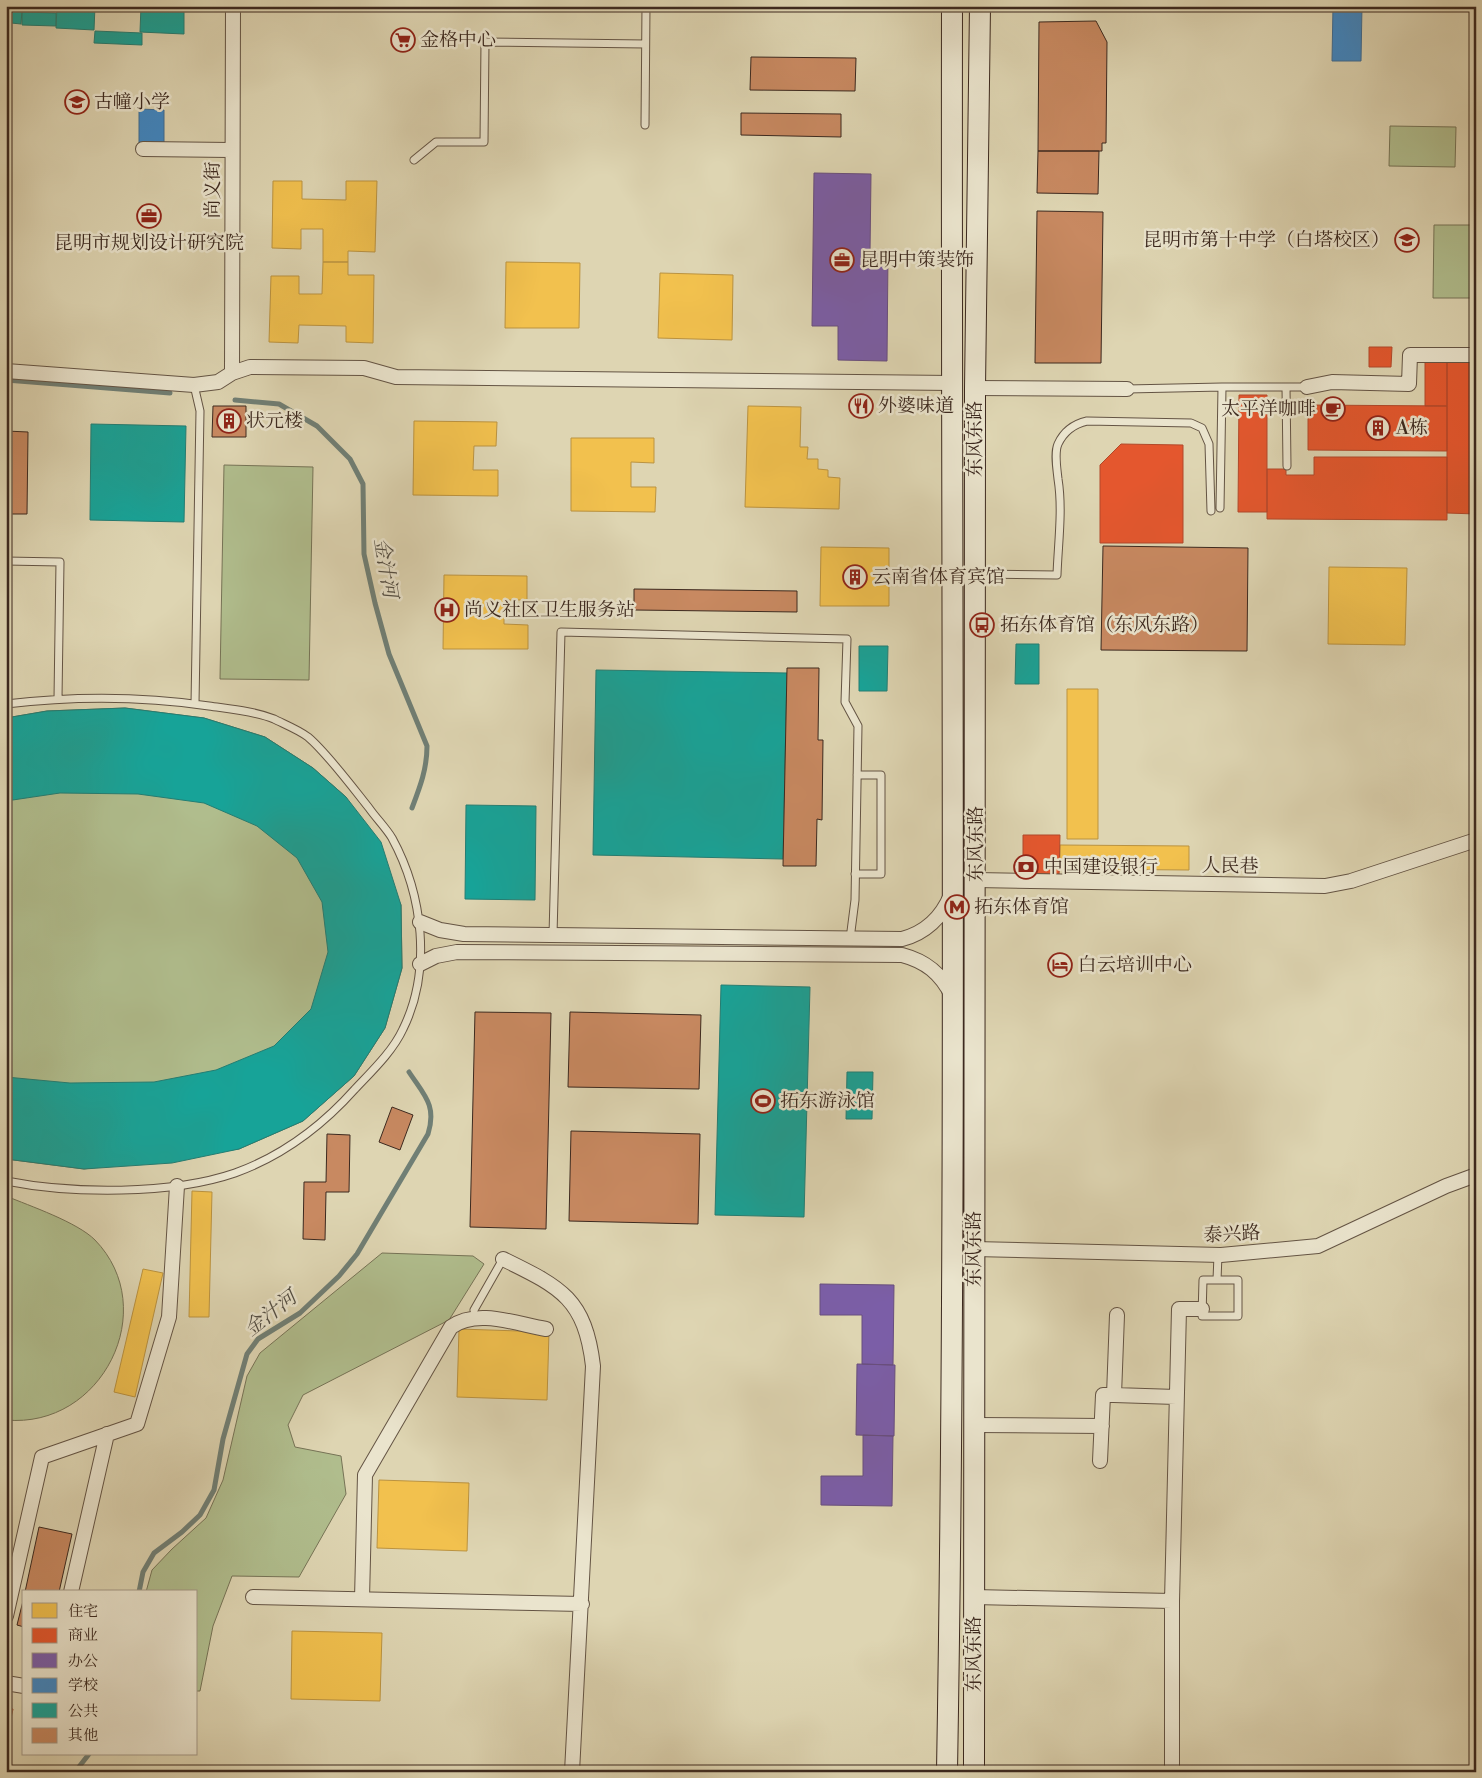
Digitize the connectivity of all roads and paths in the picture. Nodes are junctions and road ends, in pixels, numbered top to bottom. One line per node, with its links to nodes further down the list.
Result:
1 (232, 6): 8 (street, 尚义街)
2 (646, 6): 5 (lane)
3 (952, 6): 13 (main road, 东风东路)
4 (980, 6): 18 (main road, 东风东路)
5 (645, 44): 6 (lane); 9 (lane)
6 (645, 125)
7 (143, 149): 8 (street)
8 (231, 150): 12 (street, 尚义街)
9 (414, 160)
10 (1476, 355): 17 (street)
11 (6, 371): 14 (street)
12 (232, 373): 13 (street); 14 (street)
13 (952, 383): 30 (main road, 东风东路)
14 (194, 385): 27 (lane)
15 (1222, 387): 16 (lane); 19 (lane); 21 (lane)
16 (1286, 387): 17 (lane); 20 (lane)
17 (1306, 387)
18 (975, 388): 19 (street); 24 (main road, 东风东路)
19 (1127, 389)
20 (1287, 466)
21 (1220, 508)
22 (1211, 512): 24 (lane)
23 (6, 561): 25 (lane)
24 (975, 574): 31 (main road, 东风东路)
25 (58, 698): 26 (lane); 27 (lane)
26 (6, 704)
27 (195, 704): 34 (lane)
28 (856, 775): 32 (lane); 32 (lane); 35 (lane)
29 (1476, 840): 31 (street, 人民巷)
30 (953, 861): 31 (main road); 33 (main road, 东风东路)
31 (976, 871): 42 (main road, 东风东路)
32 (855, 874): 36 (lane)
33 (953, 887): 36 (street); 38 (main road, 东风东路)
34 (420, 922): 35 (street); 37 (lane)
35 (553, 935): 36 (street)
36 (850, 939)
37 (420, 964): 38 (street); 41 (lane)
38 (953, 998): 66 (main road, 东风东路)
39 (1476, 1175): 43 (street, 泰兴路)
40 (6, 1181): 41 (lane)
41 (177, 1186): 54 (street)
42 (974, 1249): 43 (street, 泰兴路); 52 (main road, 东风东路)
43 (1218, 1255): 45 (lane)
44 (503, 1259): 47 (lane); 61 (street)
45 (1217, 1280): 46 (lane); 46 (lane)
46 (1202, 1309): 51 (street)
47 (474, 1310)
48 (1117, 1315): 50 (street)
49 (546, 1329): 59 (street)
50 (1114, 1395): 51 (street); 53 (street)
51 (1176, 1397): 60 (street)
52 (974, 1425): 53 (street); 58 (main road, 东风东路)
53 (1102, 1426): 55 (street)
54 (107, 1434): 56 (street); 62 (street)
55 (1100, 1461)
56 (71, 1590)
57 (253, 1597): 59 (street)
58 (974, 1597): 60 (street); 67 (main road, 东风东路)
59 (362, 1599): 61 (street)
60 (1172, 1601): 68 (street)
61 (582, 1604): 65 (street)
62 (6, 1616)
63 (6, 1683): 64 (street)
64 (22, 1686)
65 (572, 1772)
66 (948, 1772)
67 (974, 1772)
68 (1172, 1772)

